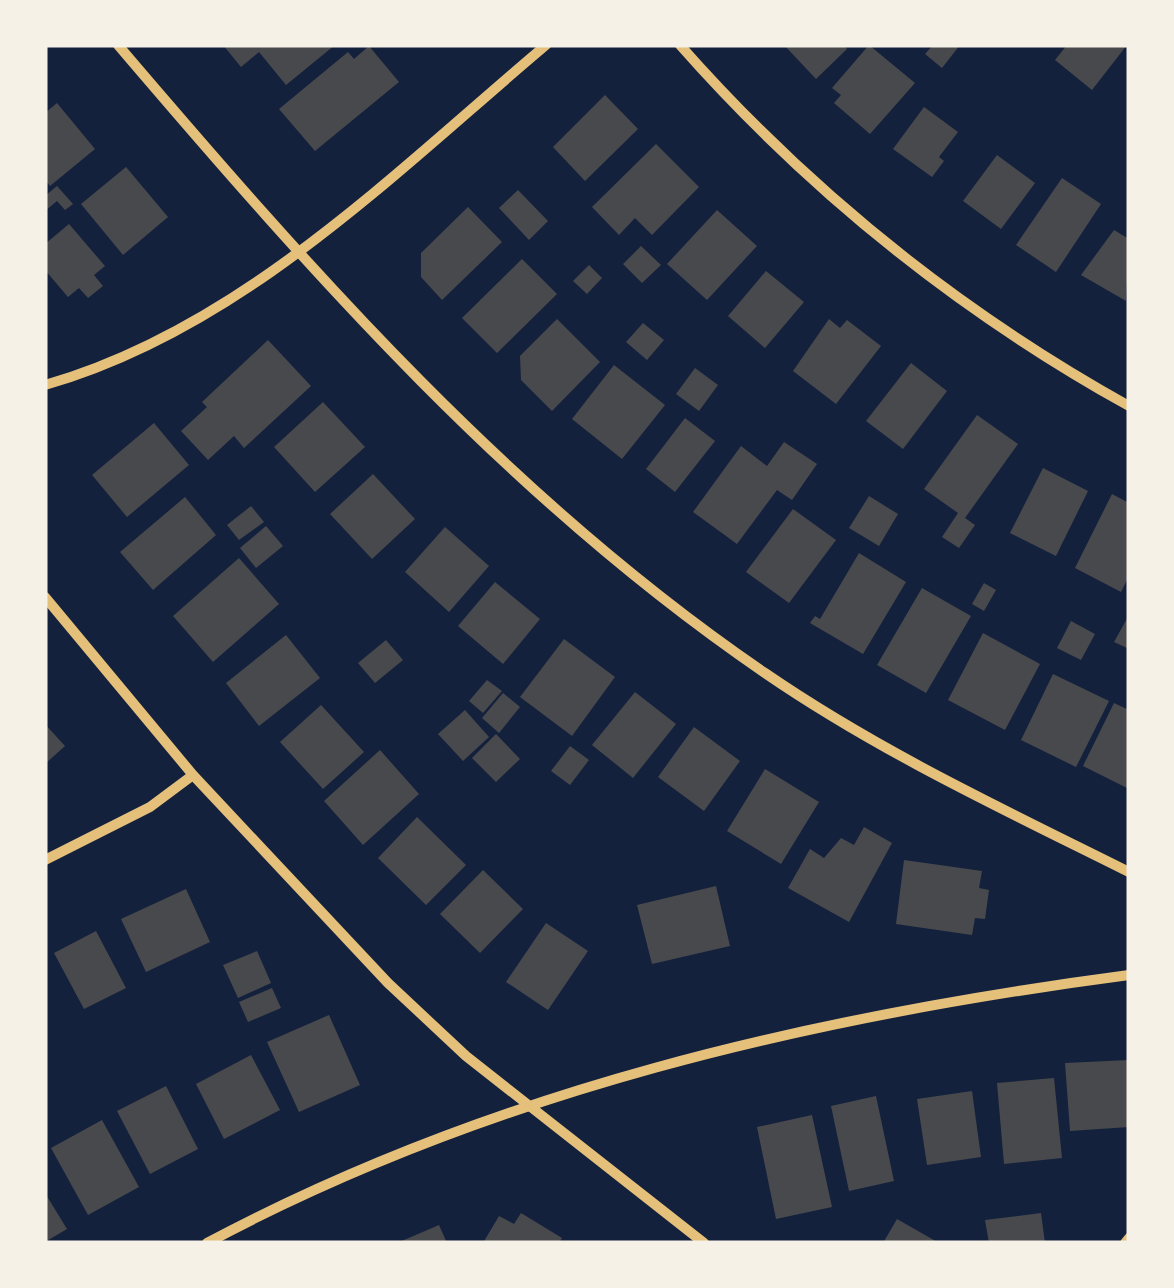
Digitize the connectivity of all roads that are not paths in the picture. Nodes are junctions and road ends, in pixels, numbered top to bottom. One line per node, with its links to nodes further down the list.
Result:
1 (118, 45): 4 (street)
2 (546, 45): 4 (street)
3 (680, 45): 6 (street)
4 (297, 255): 5 (street); 10 (street)
5 (45, 385)
6 (1129, 406)
7 (45, 596): 8 (street)
8 (193, 774): 9 (street); 12 (street)
9 (45, 860)
10 (1129, 872)
11 (1129, 975): 12 (street)
12 (527, 1105): 13 (street); 14 (street)
13 (206, 1243)
14 (704, 1243)

